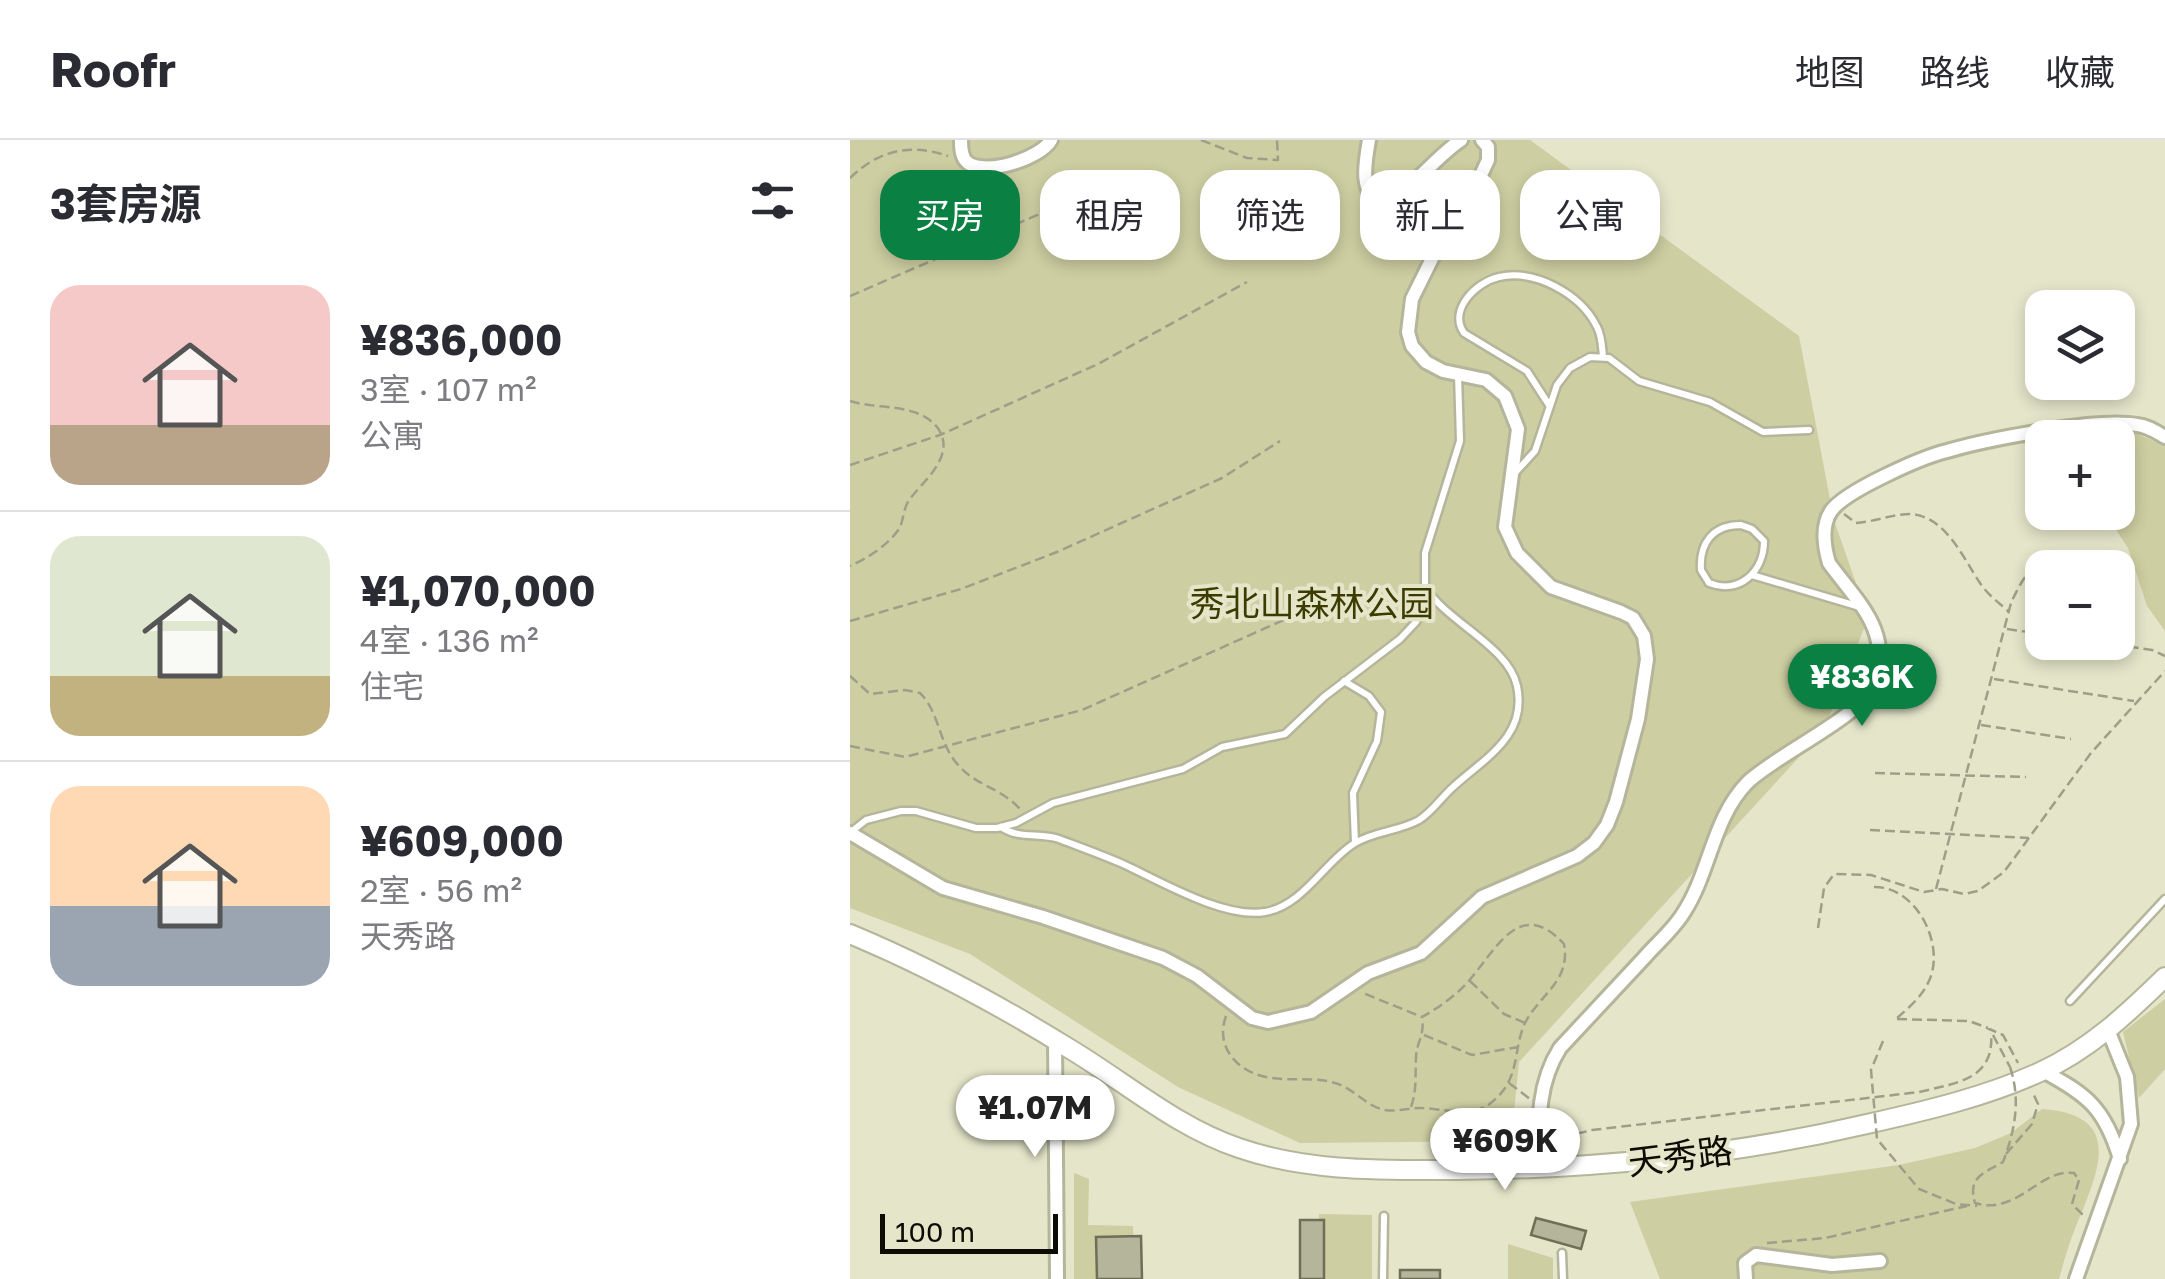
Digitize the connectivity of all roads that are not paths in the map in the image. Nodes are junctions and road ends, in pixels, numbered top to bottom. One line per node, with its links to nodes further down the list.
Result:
1 (962, 140): 2 (street)
2 (1052, 140)
3 (1368, 140): 4 (street)
4 (1461, 140)
5 (1482, 140): 7 (street)
6 (1604, 357): 8 (lane); 8 (lane); 9 (lane)
7 (1458, 374): 11 (street); 13 (lane)
8 (1550, 406): 11 (lane)
9 (1810, 430)
10 (2165, 437): 14 (street)
11 (1512, 476): 17 (street)
12 (1752, 575): 12 (lane); 14 (lane)
13 (1424, 586): 15 (lane); 18 (lane)
14 (1862, 607): 27 (street)
15 (1344, 682): 16 (lane); 18 (lane)
16 (1001, 827): 17 (lane); 18 (lane)
17 (850, 833)
18 (1355, 843)
19 (2165, 899): 22 (lane)
20 (850, 934): 24 (main road, 天秀路)
21 (2165, 977): 23 (main road, 天秀路)
22 (2070, 1001)
23 (2108, 1030): 25 (main road, 天秀路); 26 (street)
24 (1055, 1040): 27 (main road, 天秀路); 31 (street)
25 (2026, 1072): 26 (street); 27 (main road, 天秀路)
26 (2120, 1159): 35 (street)
27 (1540, 1169)
28 (1384, 1216): 32 (lane)
29 (1562, 1253): 33 (lane)
30 (1880, 1260): 34 (street)
31 (1057, 1279)
32 (1383, 1279)
33 (1563, 1279)
34 (1746, 1279)
35 (2076, 1279)

